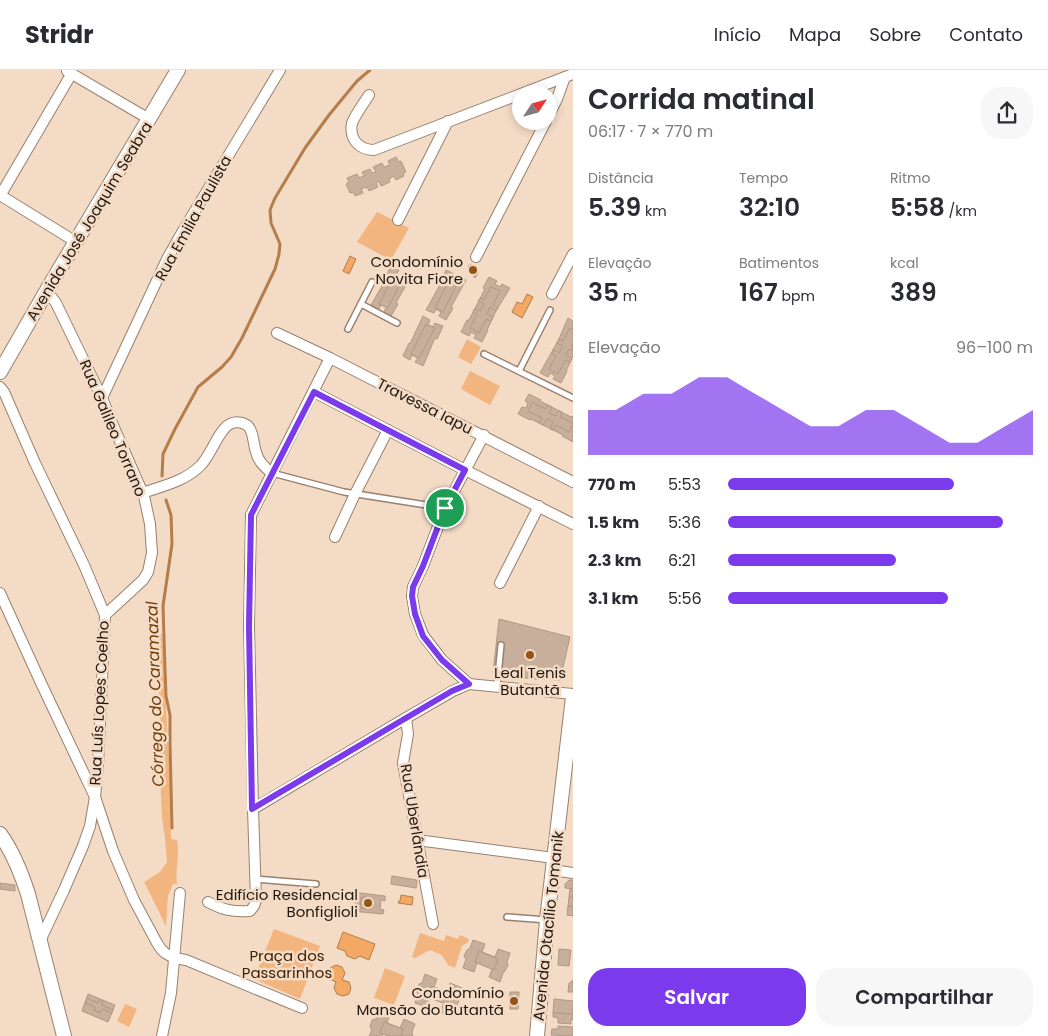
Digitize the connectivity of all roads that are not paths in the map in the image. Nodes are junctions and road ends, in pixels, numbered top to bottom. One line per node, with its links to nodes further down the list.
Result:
1 (178, 70): 7 (main road, Avenida José Joaquim Seabra)
2 (280, 70): 29 (street, Rua Emilia Paulista)
3 (69, 72): 7 (street); 10 (street)
4 (566, 74): 6 (street); 8 (street)
5 (369, 95): 8 (street)
6 (558, 96)
7 (149, 119): 12 (main road, Avenida José Joaquim Seabra)
8 (448, 121): 11 (street)
9 (541, 130): 14 (street)
10 (0, 196): 12 (street)
11 (398, 220)
12 (76, 242): 16 (main road, Avenida José Joaquim Seabra)
13 (573, 254): 17 (street)
14 (476, 258)
15 (372, 282): 18 (lane)
16 (46, 291): 26 (main road, Avenida José Joaquim Seabra); 29 (street, Rua Galileo Torrano)
17 (552, 294)
18 (360, 304): 20 (lane); 21 (lane)
19 (550, 310): 25 (lane)
20 (397, 323)
21 (348, 329)
22 (276, 333): 24 (street, Travessa Iapu)
23 (484, 354): 25 (lane)
24 (330, 358): 28 (street); 32 (street, Travessa Iapu)
25 (519, 371): 30 (lane)
26 (0, 372)
27 (0, 387): 44 (street, Rua Luís Lopes Coelho)
28 (314, 392): 31 (street); 34 (street)
29 (102, 398): 36 (street, Rua Galileo Torrano)
30 (573, 398)
31 (388, 430): 33 (street); 37 (street)
32 (484, 436): 33 (street); 35 (street, Travessa Iapu)
33 (465, 470): 38 (street); 39 (street)
34 (272, 473): 36 (street); 37 (lane); 51 (street)
35 (573, 482)
36 (142, 492): 44 (street, Rua Galileo Torrano)
37 (355, 494): 39 (lane); 41 (street)
38 (539, 506): 40 (street); 42 (street)
39 (445, 508): 46 (street)
40 (573, 524)
41 (334, 537)
42 (500, 583)
43 (0, 593): 50 (street)
44 (105, 615): 50 (street, Rua Luís Lopes Coelho)
45 (500, 645): 47 (lane)
46 (469, 684): 47 (street); 49 (street)
47 (497, 686): 48 (street)
48 (573, 695): 54 (main road, Avenida Otacílio Tomanik)
49 (406, 718): 51 (street); 53 (street, Rua Uberlândia)
50 (95, 797): 63 (street, Rua Luís Lopes Coelho); 64 (street)
51 (252, 809): 56 (street)
52 (0, 834): 63 (main road)
53 (417, 840): 54 (street); 62 (street, Rua Uberlândia)
54 (553, 864): 55 (street); 61 (main road, Avenida Otacílio Tomanik)
55 (573, 873)
56 (255, 878): 57 (lane); 59 (street)
57 (316, 884)
58 (180, 893): 64 (street)
59 (208, 902)
60 (507, 917): 61 (lane)
61 (547, 920): 68 (main road, Avenida Otacílio Tomanik)
62 (433, 924)
63 (40, 941): 66 (main road)
64 (174, 958): 65 (street); 67 (street)
65 (302, 1008)
66 (64, 1036)
67 (162, 1036)
68 (537, 1036)

